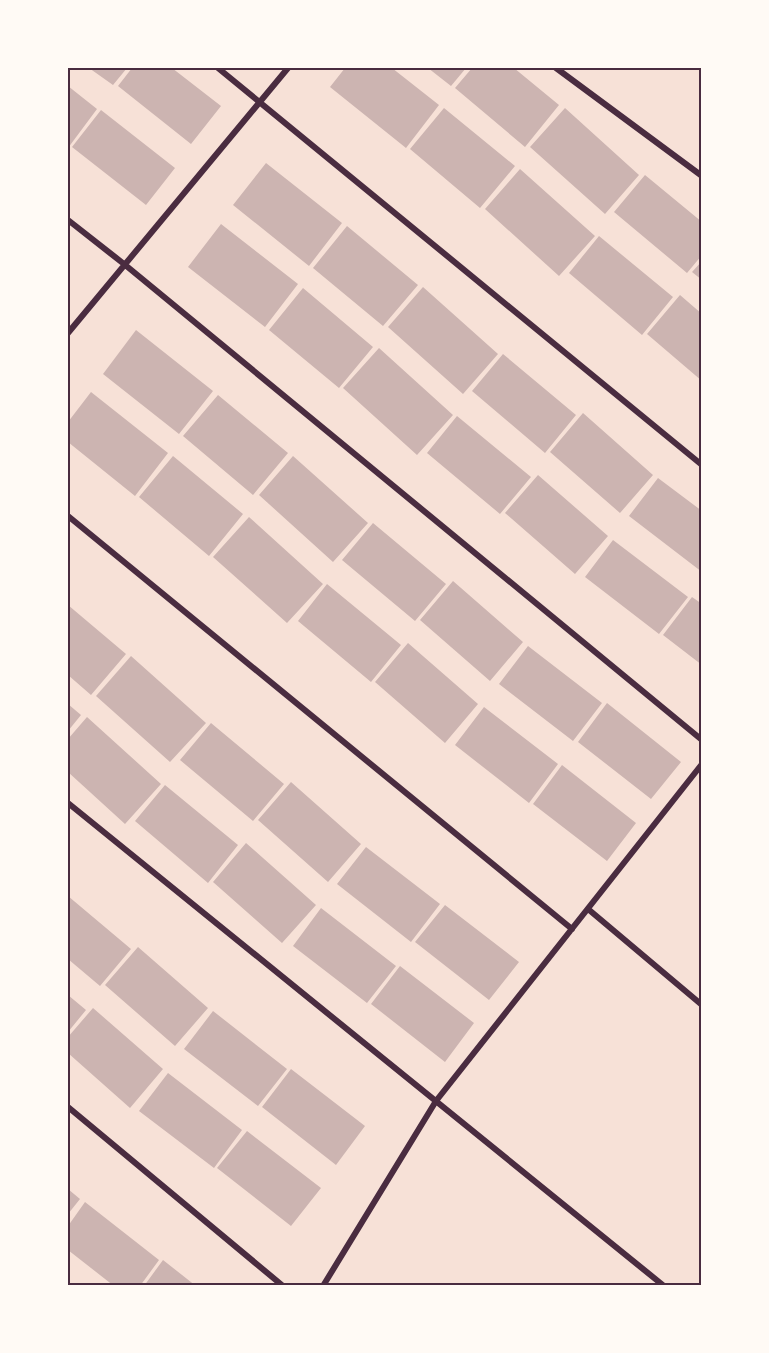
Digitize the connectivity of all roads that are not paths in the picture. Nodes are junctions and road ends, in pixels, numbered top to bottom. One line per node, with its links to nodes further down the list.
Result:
1 (218, 68): 4 (street)
2 (288, 68): 4 (street)
3 (556, 68): 5 (street)
4 (259, 102): 7 (street); 9 (street)
5 (702, 176)
6 (68, 220): 7 (street)
7 (124, 264): 8 (street); 11 (street)
8 (68, 333)
9 (702, 465)
10 (68, 516): 15 (street)
11 (702, 740)
12 (702, 764): 14 (street)
13 (68, 803): 17 (street)
14 (588, 909): 15 (street); 16 (street)
15 (572, 929): 17 (street)
16 (702, 1005)
17 (436, 1101): 20 (street); 21 (street)
18 (68, 1107): 19 (street)
19 (283, 1286)
20 (323, 1286)
21 (664, 1286)

